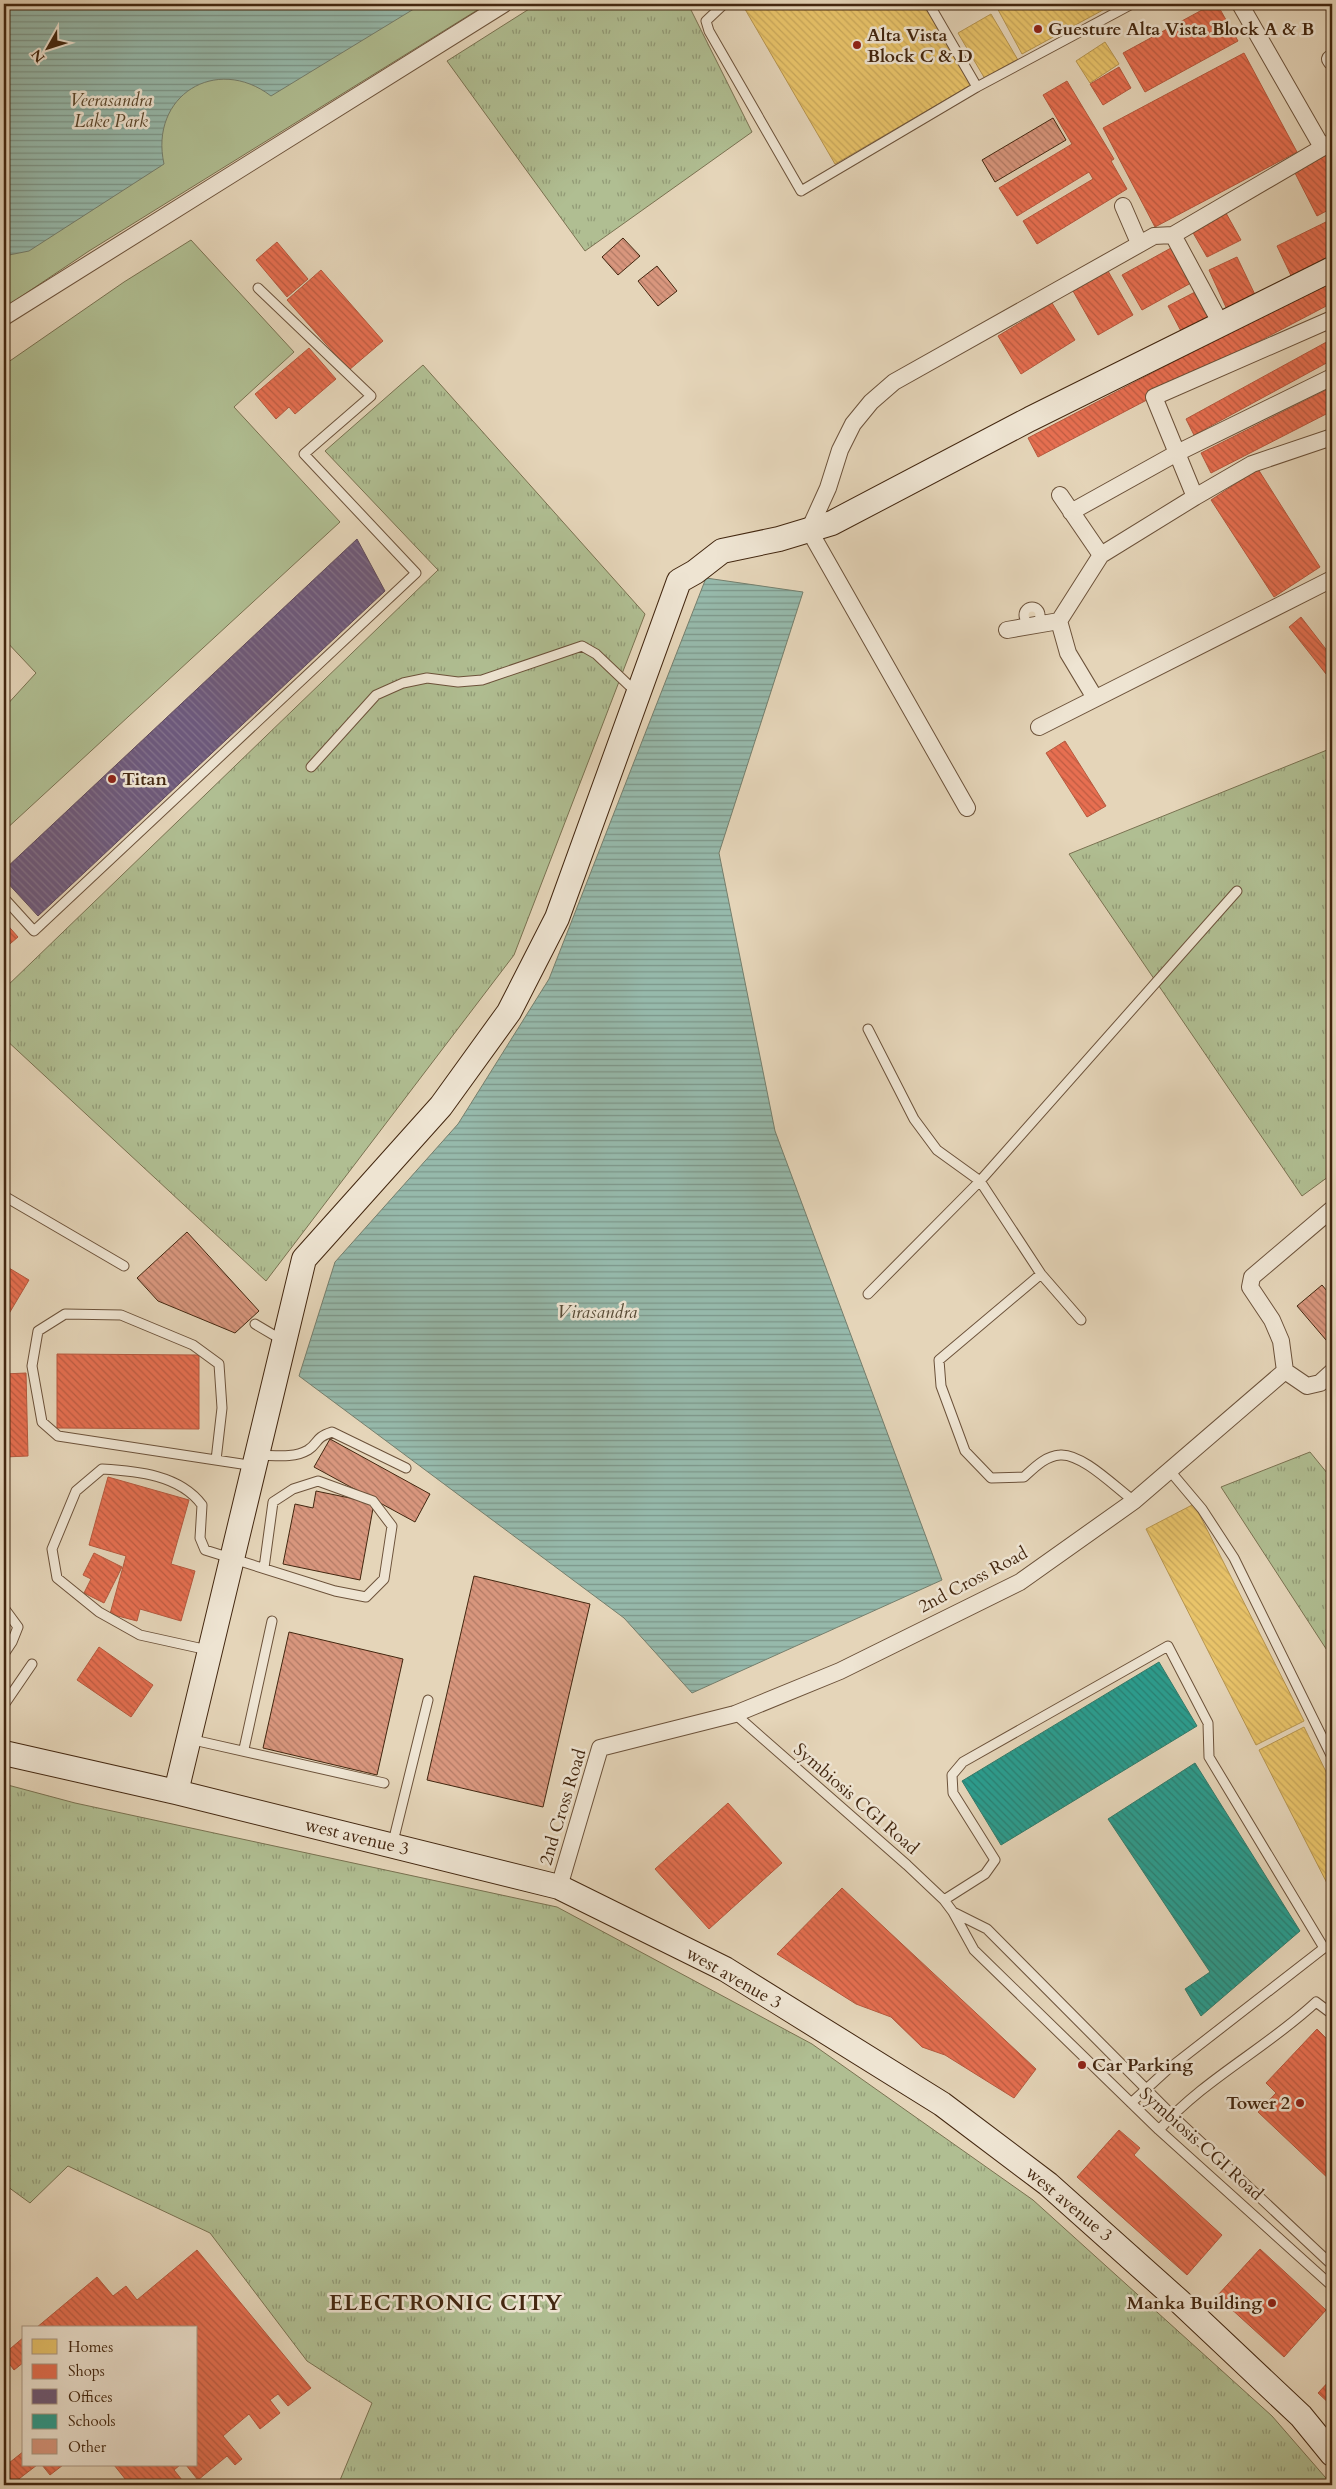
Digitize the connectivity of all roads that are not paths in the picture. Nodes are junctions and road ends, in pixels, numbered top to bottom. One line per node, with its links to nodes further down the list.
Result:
1 (504, 4): 13 (street)
2 (724, 4): 6 (lane)
3 (929, 4): 6 (lane)
4 (1132, 4): 6 (lane)
5 (1240, 4): 7 (street)
6 (977, 87)
7 (1327, 144): 9 (street)
8 (1123, 206): 10 (street)
9 (1173, 235): 10 (street); 15 (street)
10 (1138, 243): 22 (street)
11 (1332, 269): 15 (street)
12 (258, 288): 33 (lane)
13 (4, 317)
14 (1332, 319): 18 (street)
15 (1221, 324): 22 (street)
16 (1332, 377): 18 (street)
17 (1332, 437): 20 (street)
18 (1177, 453): 20 (street); 21 (street)
19 (1060, 495): 21 (street)
20 (1195, 497): 23 (street)
21 (1072, 512): 23 (street)
22 (809, 530): 27 (street); 31 (street)
23 (1101, 555): 25 (street)
24 (1332, 579): 28 (street)
25 (1059, 621): 26 (street); 28 (street)
26 (1007, 630)
27 (638, 694): 30 (lane); 43 (street)
28 (1095, 698): 29 (street)
29 (1040, 727)
30 (311, 767)
31 (967, 808)
32 (1237, 891): 35 (lane)
33 (4, 898)
34 (868, 1029): 35 (lane)
35 (980, 1181): 39 (lane); 40 (lane)
36 (4, 1196): 38 (lane)
37 (1332, 1209): 44 (street)
38 (124, 1266)
39 (1041, 1274): 41 (lane); 50 (lane)
40 (868, 1294)
41 (1081, 1320)
42 (255, 1324): 43 (lane)
43 (285, 1341): 47 (street)
44 (1285, 1371): 45 (street); 49 (street, 2nd Cross Road)
45 (1332, 1372)
46 (216, 1460): 46 (lane); 47 (lane)
47 (256, 1460): 48 (lane); 51 (street)
48 (406, 1468)
49 (1170, 1471): 50 (street, 2nd Cross Road); 64 (lane)
50 (1134, 1501): 60 (street, 2nd Cross Road)
51 (233, 1558): 52 (lane); 55 (street); 55 (lane)
52 (264, 1568): 52 (lane)
53 (4, 1608): 56 (lane)
54 (272, 1621): 62 (lane)
55 (210, 1650): 61 (street)
56 (4, 1654)
57 (32, 1664): 59 (lane)
58 (428, 1700): 67 (lane)
59 (4, 1705)
60 (735, 1714): 68 (street, 2nd Cross Road); 69 (lane, Symbiosis CGI Road)
61 (189, 1738): 62 (lane); 66 (street)
62 (244, 1750): 65 (lane)
63 (4, 1752): 66 (street, west avenue 3)
64 (1332, 1757)
65 (384, 1783)
66 (176, 1792): 67 (street, west avenue 3)
67 (392, 1846): 68 (street, west avenue 3)
68 (559, 1887): 78 (street, west avenue 3)
69 (944, 1900): 70 (lane, Symbiosis CGI Road); 72 (lane)
70 (953, 1912): 72 (lane, Symbiosis CGI Road); 73 (lane, Symbiosis CGI Road)
71 (1332, 2014): 74 (lane)
72 (1145, 2088): 73 (lane); 74 (lane, Symbiosis CGI Road)
73 (1131, 2103): 75 (lane, Symbiosis CGI Road)
74 (1172, 2115): 75 (lane); 76 (lane, Symbiosis CGI Road)
75 (1159, 2130): 77 (lane, Symbiosis CGI Road)
76 (1332, 2264)
77 (1332, 2286)
78 (1332, 2454)

